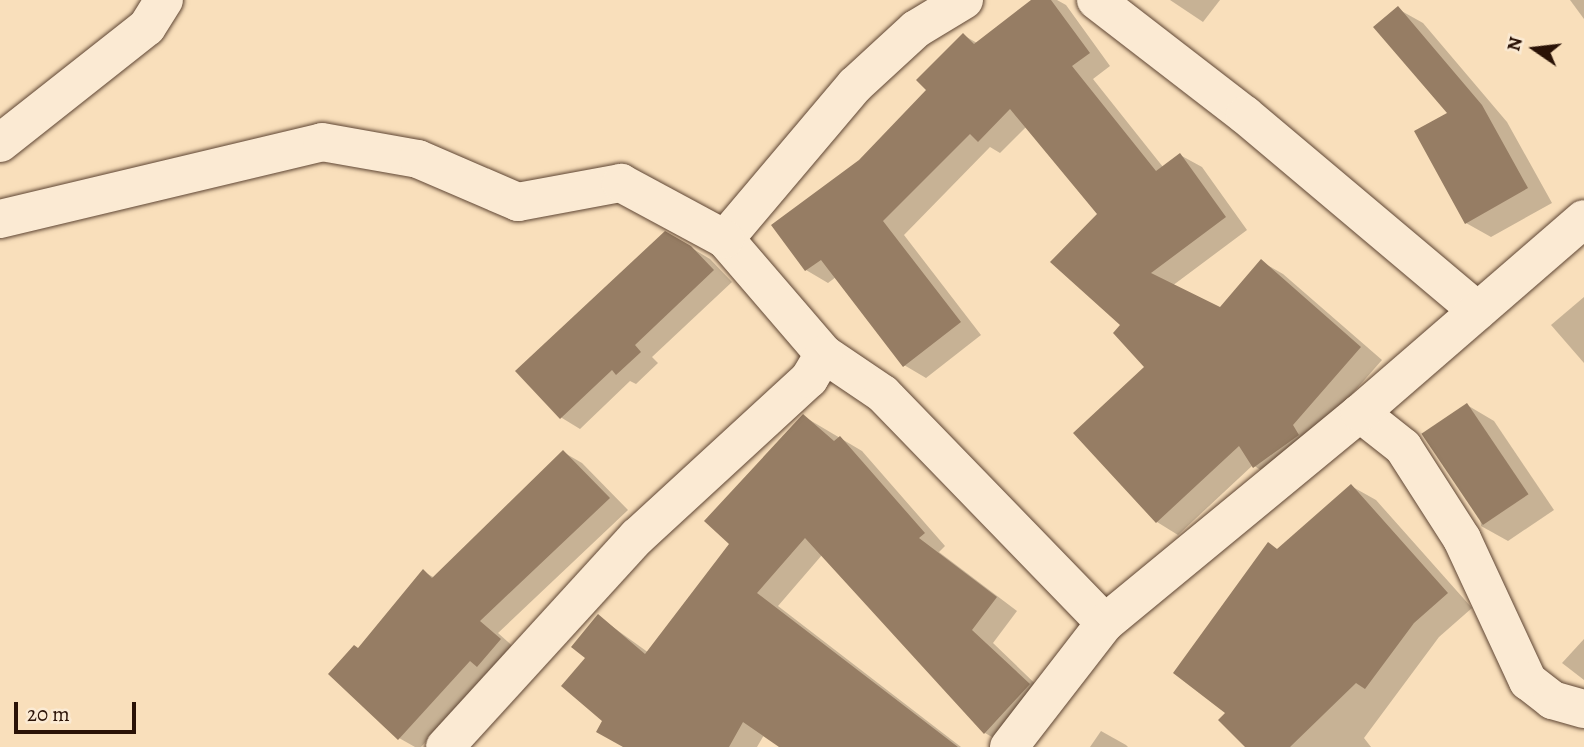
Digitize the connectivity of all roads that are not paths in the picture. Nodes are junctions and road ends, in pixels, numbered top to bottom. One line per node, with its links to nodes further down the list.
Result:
1 (164, 0): 4 (street)
2 (964, 0): 7 (street)
3 (1097, 0): 8 (street)
4 (0, 143)
5 (0, 219): 7 (street)
6 (1584, 219): 8 (street)
7 (725, 239): 9 (street)
8 (1478, 311): 10 (street)
9 (824, 354): 11 (street); 13 (street)
10 (1360, 413): 11 (street); 12 (street)
11 (1105, 623): 14 (street)
12 (1584, 709)
13 (445, 747)
14 (1009, 747)

